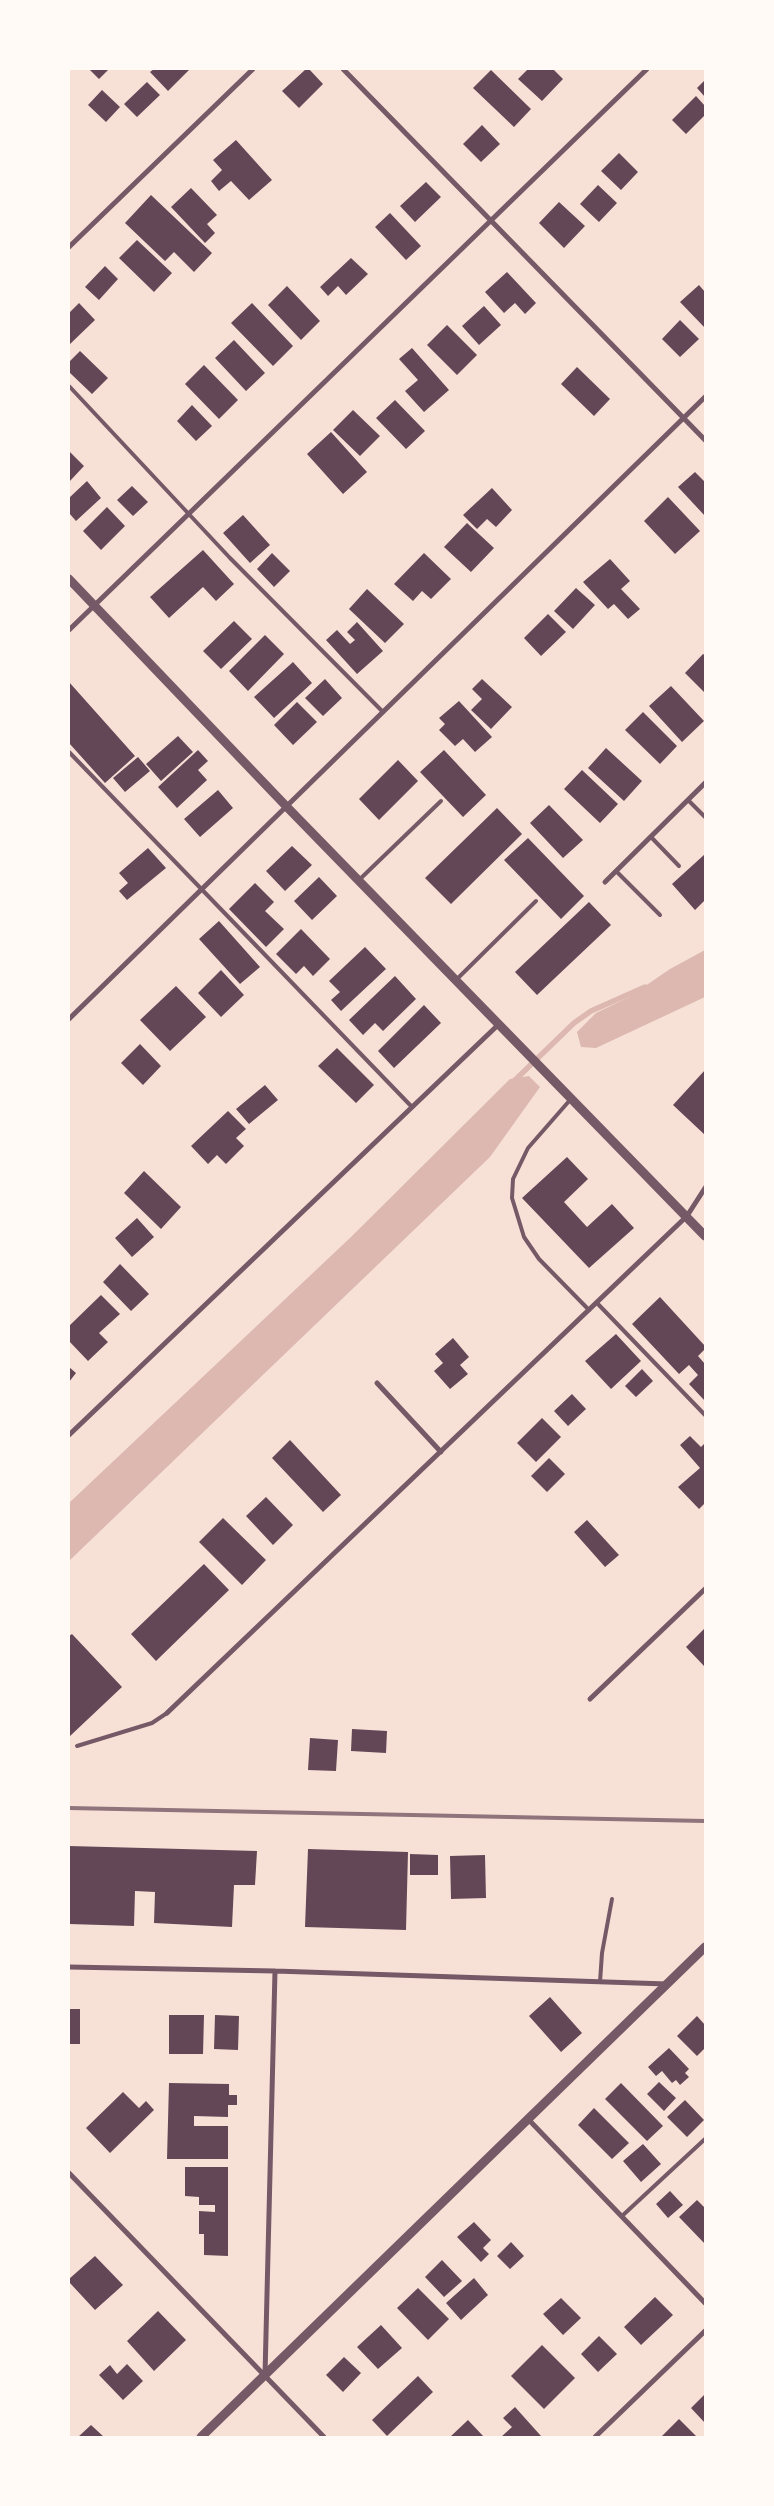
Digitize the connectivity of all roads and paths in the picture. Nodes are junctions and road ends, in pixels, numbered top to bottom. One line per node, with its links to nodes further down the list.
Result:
1 (253, 69): 5 (street)
2 (343, 69): 4 (street)
3 (647, 69): 4 (street)
4 (492, 220): 8 (street); 10 (street)
5 (69, 247)
6 (69, 386): 10 (lane)
7 (705, 397): 8 (street)
8 (684, 418): 9 (street); 14 (street)
9 (705, 440)
10 (189, 514): 12 (street); 14 (lane)
11 (69, 579): 12 (street)
12 (94, 606): 13 (street); 19 (street)
13 (69, 630)
14 (383, 712): 19 (street)
15 (69, 752): 26 (lane)
16 (705, 783): 17 (street)
17 (688, 800): 20 (lane); 21 (street)
18 (441, 801): 24 (lane)
19 (286, 806): 24 (street); 26 (street)
20 (705, 817)
21 (651, 837): 22 (lane); 23 (street)
22 (680, 866)
23 (616, 871): 25 (street); 28 (lane)
24 (359, 880): 29 (street)
25 (605, 882)
26 (201, 890): 30 (street); 33 (lane)
27 (536, 901): 29 (lane)
28 (660, 915)
29 (456, 980): 31 (street)
30 (69, 1019)
31 (499, 1024): 32 (street); 33 (street)
32 (572, 1098): 35 (street); 38 (lane)
33 (412, 1107): 41 (street)
34 (705, 1188): 35 (street)
35 (687, 1216): 36 (street); 37 (street)
36 (705, 1236)
37 (596, 1303): 38 (street); 40 (lane)
38 (589, 1310): 42 (street)
39 (377, 1383): 42 (street)
40 (705, 1415)
41 (69, 1436)
42 (441, 1452): 45 (street)
43 (705, 1589): 44 (street)
44 (590, 1699)
45 (167, 1712): 46 (lane)
46 (77, 1746)
47 (612, 1899): 51 (lane)
48 (705, 1947): 52 (street)
49 (69, 1967): 50 (street)
50 (275, 1971): 51 (street); 59 (street)
51 (600, 1982): 52 (street)
52 (668, 1984): 53 (street)
53 (528, 2119): 56 (street); 59 (street)
54 (705, 2139): 56 (lane)
55 (69, 2172): 59 (street)
56 (622, 2216): 57 (street)
57 (705, 2303)
58 (705, 2331): 62 (street)
59 (265, 2376): 60 (street); 61 (street)
60 (202, 2437)
61 (324, 2437)
62 (595, 2437)

